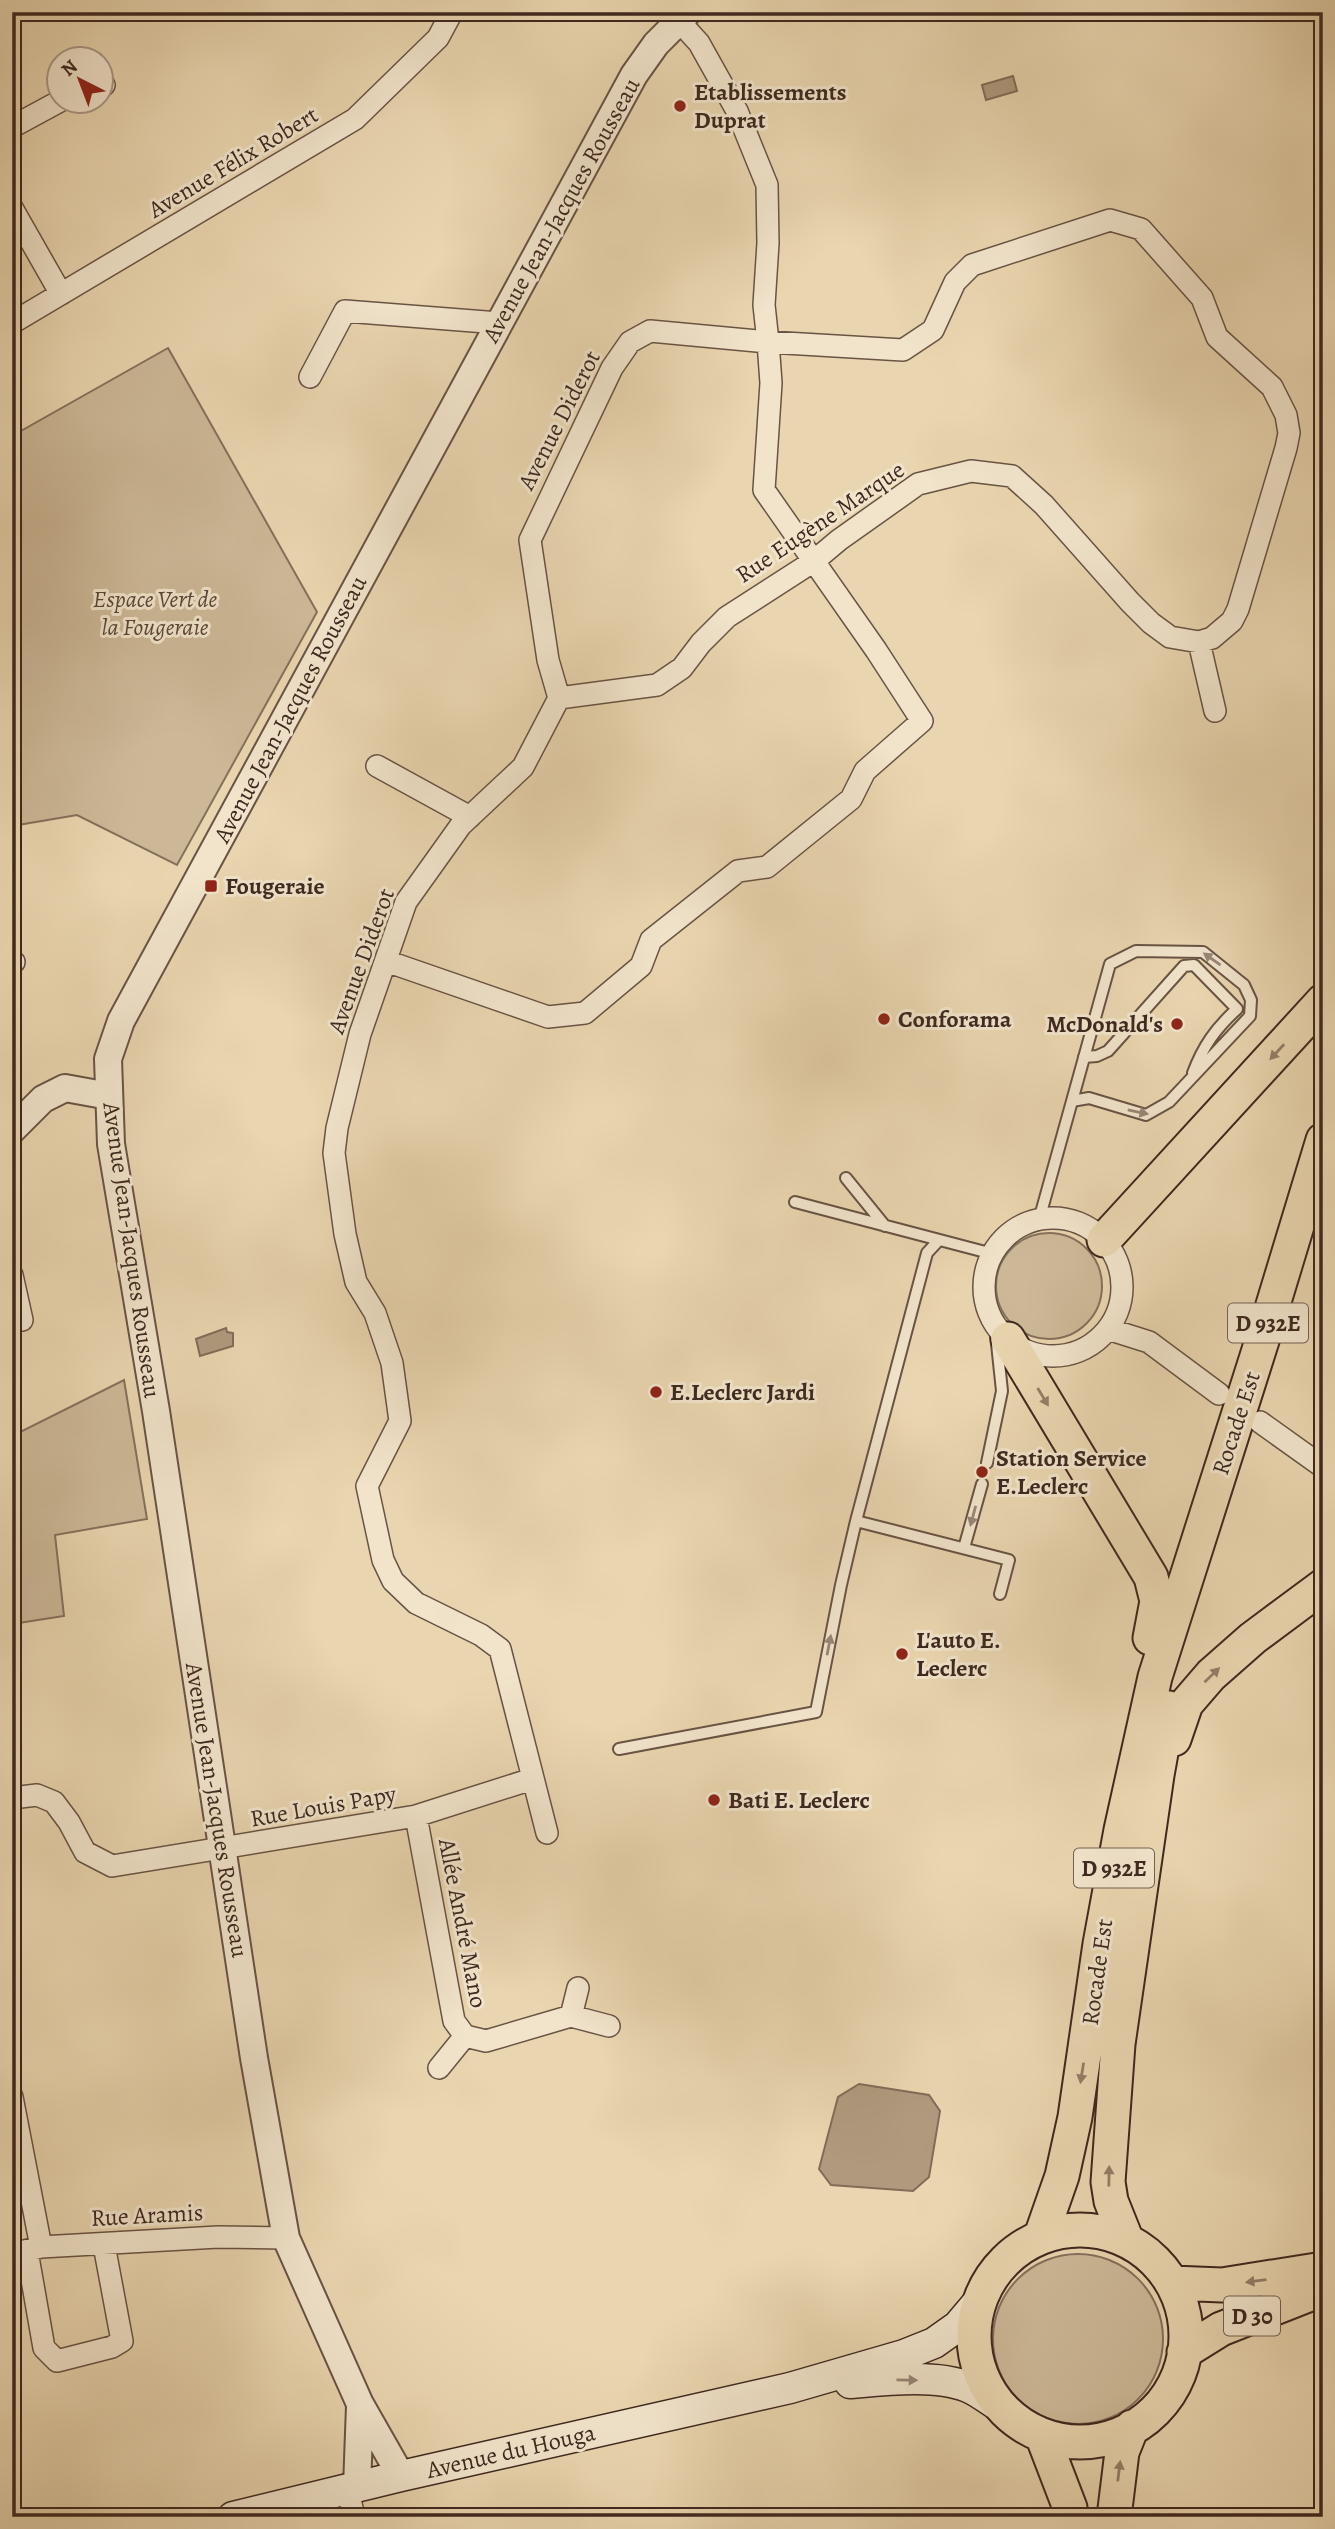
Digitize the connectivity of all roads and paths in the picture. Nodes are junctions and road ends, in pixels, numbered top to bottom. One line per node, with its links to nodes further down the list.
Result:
1 (452, 12): 6 (street, Avenue Félix Robert)
2 (684, 16): 8 (street, Avenue Jean-Jacques Rousseau); 9 (street)
3 (46, 109): 4 (street)
4 (12, 127)
5 (12, 208): 6 (street)
6 (61, 294): 7 (street, Avenue Félix Robert)
7 (12, 323)
8 (499, 323): 10 (street); 21 (street, Avenue Jean-Jacques Rousseau)
9 (768, 342): 11 (street); 12 (street); 13 (street, Avenue Diderot)
10 (310, 377)
11 (814, 561): 12 (street, Rue Eugène Marque); 13 (street, Rue Eugène Marque); 17 (street)
12 (1199, 642): 14 (street)
13 (559, 698): 16 (street, Avenue Diderot)
14 (1215, 711)
15 (377, 766): 16 (street)
16 (470, 817): 17 (street, Avenue Diderot)
17 (386, 961): 49 (street, Avenue Diderot)
18 (1323, 1001): 30 (main road, one-way to 30)
19 (1084, 1057): 20 (lane); 20 (lane, one-way to 19); 22 (lane)
20 (1191, 1079): 22 (lane, one-way to 20)
21 (109, 1096): 23 (street); 53 (street, Avenue Jean-Jacques Rousseau)
22 (1072, 1101): 27 (lane)
23 (12, 1130)
24 (1323, 1140): 43 (main road, Rocade Est / D 932E)
25 (846, 1178): 28 (lane)
26 (795, 1202): 28 (lane)
27 (1040, 1220): 30 (street); 31 (street)
28 (885, 1226): 29 (lane)
29 (939, 1240): 31 (lane); 44 (lane)
30 (1104, 1240): 33 (street)
31 (993, 1254): 36 (street)
32 (12, 1275): 34 (street)
33 (1121, 1301): 35 (street); 37 (street)
34 (22, 1320)
35 (1108, 1329): 36 (street); 37 (street)
36 (1001, 1332): 40 (lane); 54 (main road, one-way to 54)
37 (1149, 1342): 38 (street)
38 (1219, 1394)
39 (1260, 1422): 41 (street)
40 (987, 1463)
41 (1323, 1467)
42 (982, 1484): 45 (lane, one-way to 45)
43 (1209, 1505): 54 (main road, Rocade Est / D 932E); 59 (main road, Rocade Est / D 932E)
44 (856, 1521): 45 (lane); 48 (lane, one-way to 44)
45 (964, 1548): 47 (lane)
46 (1323, 1586): 59 (main road, one-way to 46)
47 (1000, 1594)
48 (619, 1749)
49 (532, 1779): 51 (street, Rue Louis Papy); 52 (street)
50 (12, 1797): 53 (street, Rue Louis Papy)
51 (416, 1816): 53 (street, Rue Louis Papy); 58 (street, Allée André Mano)
52 (547, 1833)
53 (223, 1850): 63 (street, Avenue Jean-Jacques Rousseau)
54 (1100, 1944): 62 (main road, Rocade Est / D 932E, one-way to 62)
55 (578, 1988): 56 (street)
56 (571, 2016): 57 (street); 58 (street, Allée André Mano)
57 (609, 2026)
58 (465, 2036): 60 (street, Allée André Mano)
59 (1118, 2044): 64 (main road, Rocade Est / D 932E, one-way to 59)
60 (439, 2067)
61 (12, 2097): 66 (street)
62 (1041, 2236): 64 (main road); 70 (main road)
63 (286, 2238): 65 (street, Rue Aramis); 73 (street, Avenue Jean-Jacques Rousseau)
64 (1127, 2241): 68 (main road)
65 (104, 2245): 66 (street, Rue Aramis); 66 (street)
66 (27, 2250)
67 (1323, 2269): 68 (main road, D 30, one-way to 68)
68 (1172, 2283): 71 (main road)
69 (1323, 2289): 71 (main road, D 30)
70 (980, 2300): 72 (main road, Avenue du Houga); 74 (main road)
71 (1184, 2351): 75 (main road)
72 (790, 2388): 74 (main road, Avenue du Houga, one-way to 74); 77 (main road, Avenue du Houga)
73 (360, 2404): 77 (street, Avenue Jean-Jacques Rousseau); 78 (street, Avenue Jean-Jacques Rousseau)
74 (1001, 2407): 76 (main road)
75 (1132, 2427): 76 (main road); 81 (main road, one-way to 75)
76 (1042, 2435): 80 (main road)
77 (401, 2476): 78 (main road, Avenue du Houga)
78 (353, 2498): 79 (main road, Avenue du Houga)
79 (233, 2517)
80 (1071, 2517)
81 (1114, 2517)

